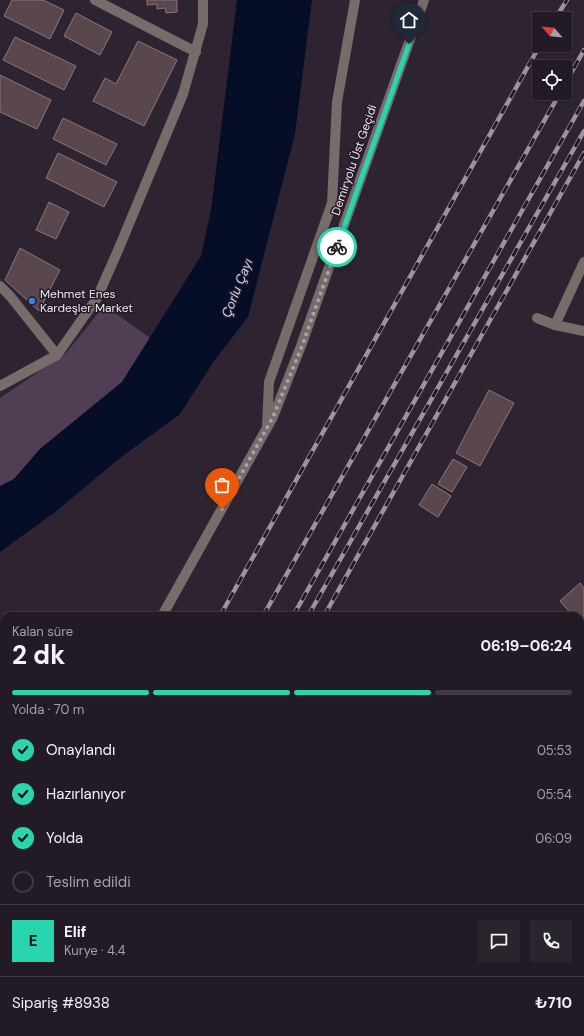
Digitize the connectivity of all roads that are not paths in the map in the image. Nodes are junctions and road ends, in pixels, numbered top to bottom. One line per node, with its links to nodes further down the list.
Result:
1 (95, 0): 5 (street)
2 (204, 0): 5 (street)
3 (355, 0): 13 (street)
4 (424, 0): 13 (street, Demiryolu Üst Geçidi)
5 (196, 52): 11 (street)
6 (584, 262): 9 (street)
7 (0, 286): 11 (street)
8 (537, 318): 9 (street)
9 (555, 325): 10 (street)
10 (584, 331)
11 (57, 355): 12 (street)
12 (0, 386)
13 (266, 429): 14 (street, Demiryolu Üst Geçidi)
14 (164, 612)

